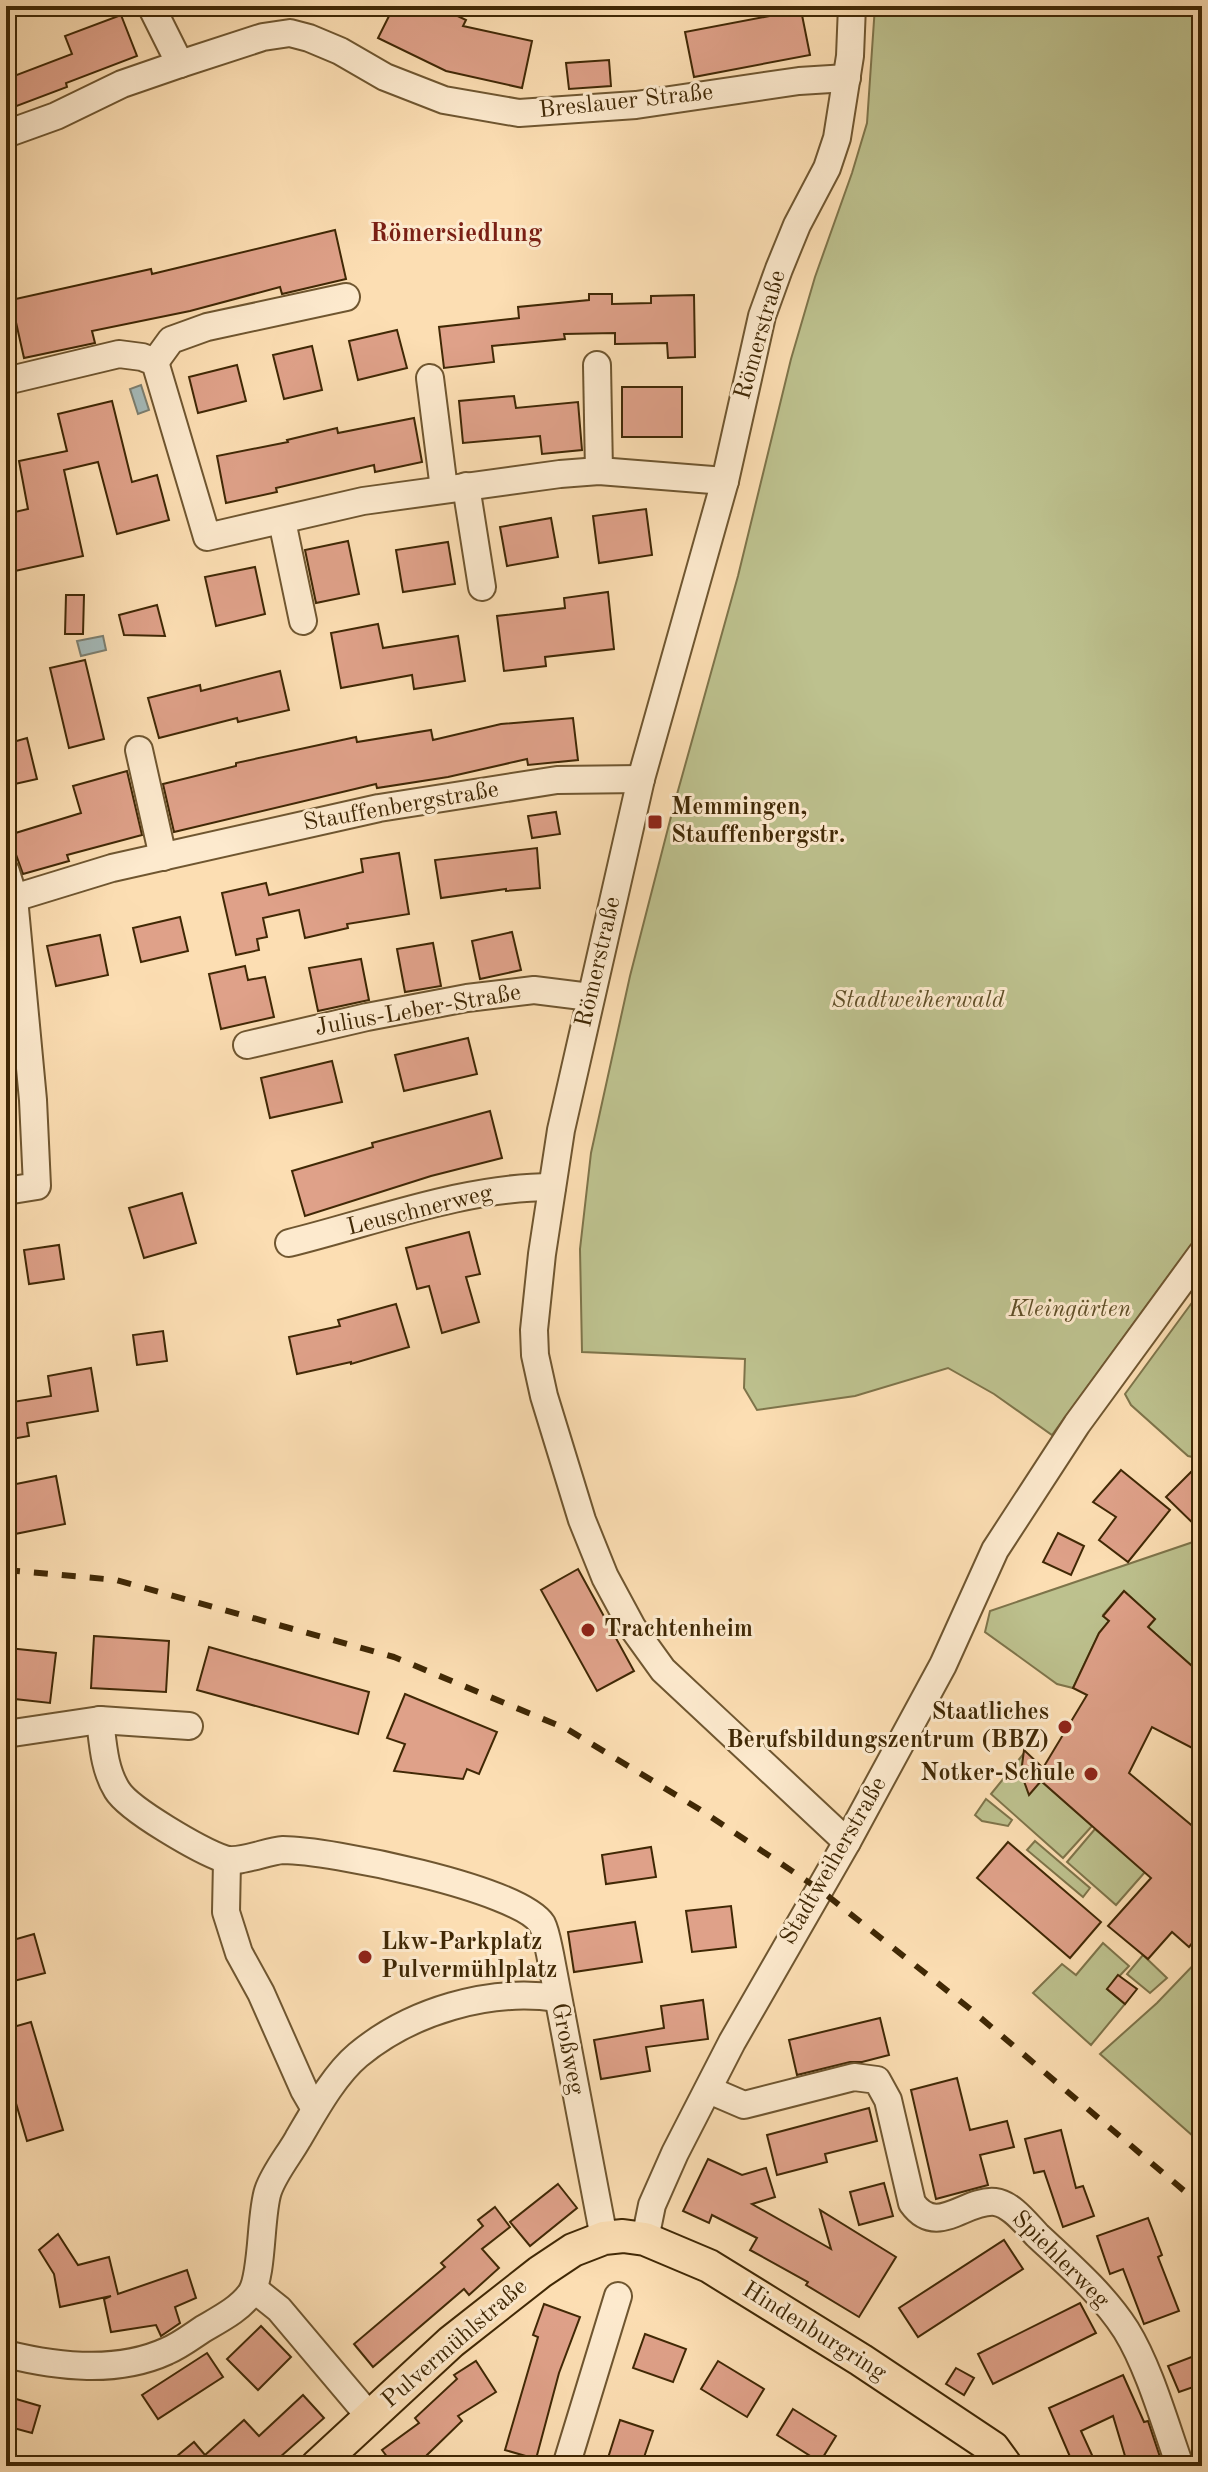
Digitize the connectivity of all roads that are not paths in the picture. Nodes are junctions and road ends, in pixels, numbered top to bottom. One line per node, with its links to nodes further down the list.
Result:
1 (151, 6): 3 (street)
2 (852, 6): 4 (street, Römerstraße)
3 (180, 64): 4 (street, Breslauer Straße); 5 (street, Breslauer Straße)
4 (847, 78): 12 (street, Römerstraße)
5 (6, 134)
6 (346, 297): 7 (street)
7 (155, 362): 10 (street); 14 (street)
8 (597, 365): 11 (street)
9 (430, 378): 13 (street)
10 (6, 381)
11 (599, 471): 12 (street); 13 (street)
12 (725, 481): 18 (street, Römerstraße)
13 (455, 487): 14 (street); 15 (street)
14 (282, 521): 16 (street)
15 (482, 587)
16 (303, 621)
17 (139, 750): 19 (street)
18 (641, 779): 19 (street, Stauffenbergstraße); 22 (street, Römerstraße)
19 (163, 857): 21 (street, Stauffenbergstraße)
20 (6, 872): 21 (street)
21 (14, 898): 25 (street)
22 (590, 997): 23 (street, Julius-Leber-Straße); 24 (street, Römerstraße)
23 (247, 1045)
24 (552, 1187): 26 (street, Leuschnerweg); 31 (street, Römerstraße)
25 (6, 1191)
26 (289, 1243)
27 (1202, 1253): 31 (street, Stadtweiherstraße)
28 (100, 1720): 29 (street); 30 (street); 32 (street)
29 (189, 1726)
30 (6, 1734)
31 (847, 1842): 34 (street, Stadtweiherstraße)
32 (227, 1861): 33 (street, Großweg); 35 (street)
33 (557, 1998): 35 (street); 36 (street, Großweg)
34 (709, 2090): 37 (street, Stadtweiherstraße); 45 (street, Spiehlerweg)
35 (315, 2109): 38 (street)
36 (604, 2238): 37 (main road, Hindenburgring); 41 (main road, Pulvermühlstraße)
37 (645, 2239): 44 (main road, Hindenburgring)
38 (254, 2289): 40 (street); 41 (street)
39 (618, 2296): 43 (street)
40 (6, 2354)
41 (371, 2418): 42 (main road, Pulvermühlstraße)
42 (317, 2466)
43 (566, 2466)
44 (1006, 2466)
45 (1180, 2466)

